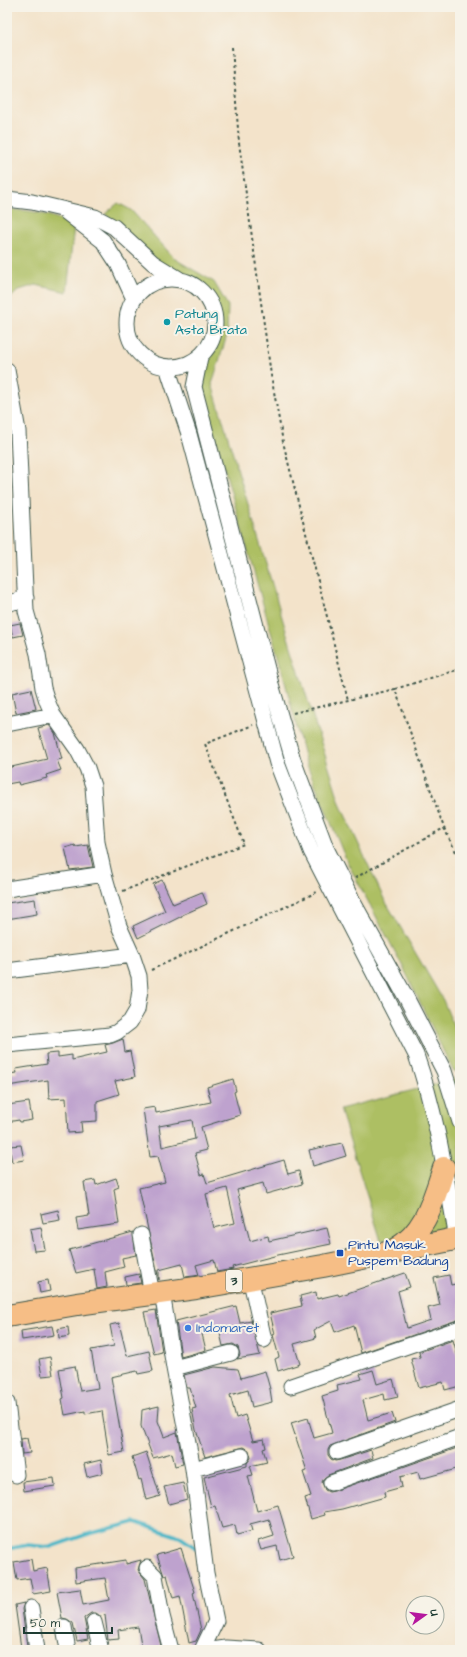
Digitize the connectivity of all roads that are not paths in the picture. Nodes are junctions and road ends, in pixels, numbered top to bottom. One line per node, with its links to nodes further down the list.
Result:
1 (7, 199): 2 (street)
2 (62, 210): 3 (street); 4 (street)
3 (179, 280): 4 (street); 5 (street)
4 (134, 299): 6 (street)
5 (200, 357): 6 (street); 17 (street)
6 (167, 367): 18 (street)
7 (7, 370): 8 (street)
8 (26, 598): 9 (street); 10 (street)
9 (7, 604)
10 (53, 715): 11 (street); 12 (street)
11 (7, 724)
12 (104, 874): 13 (street); 14 (street)
13 (7, 889)
14 (132, 955): 15 (street); 16 (street)
15 (7, 971)
16 (7, 1045)
17 (460, 1121): 18 (street)
18 (437, 1128): 19 (street)
19 (444, 1168): 21 (street); 22 (highway)
20 (141, 1235): 24 (street)
21 (458, 1238): 22 (highway, 3)
22 (391, 1252): 23 (highway, 3)
23 (250, 1278): 24 (highway, 3); 27 (street)
24 (157, 1293): 25 (highway, 3); 29 (street)
25 (7, 1316)
26 (460, 1328): 30 (street)
27 (264, 1340)
28 (230, 1353): 29 (street)
29 (174, 1368): 36 (street)
30 (291, 1386)
31 (7, 1403): 37 (street)
32 (460, 1409): 34 (street)
33 (460, 1437): 38 (street)
34 (337, 1452)
35 (242, 1456): 36 (street)
36 (193, 1469): 47 (street)
37 (16, 1475)
38 (331, 1482)
39 (147, 1568): 46 (street)
40 (31, 1608): 43 (street)
41 (94, 1622): 45 (street)
42 (64, 1627): 44 (street)
43 (37, 1650)
44 (68, 1650)
45 (101, 1650)
46 (171, 1650)
47 (202, 1650)
48 (212, 1650): 49 (street)
49 (259, 1650)

